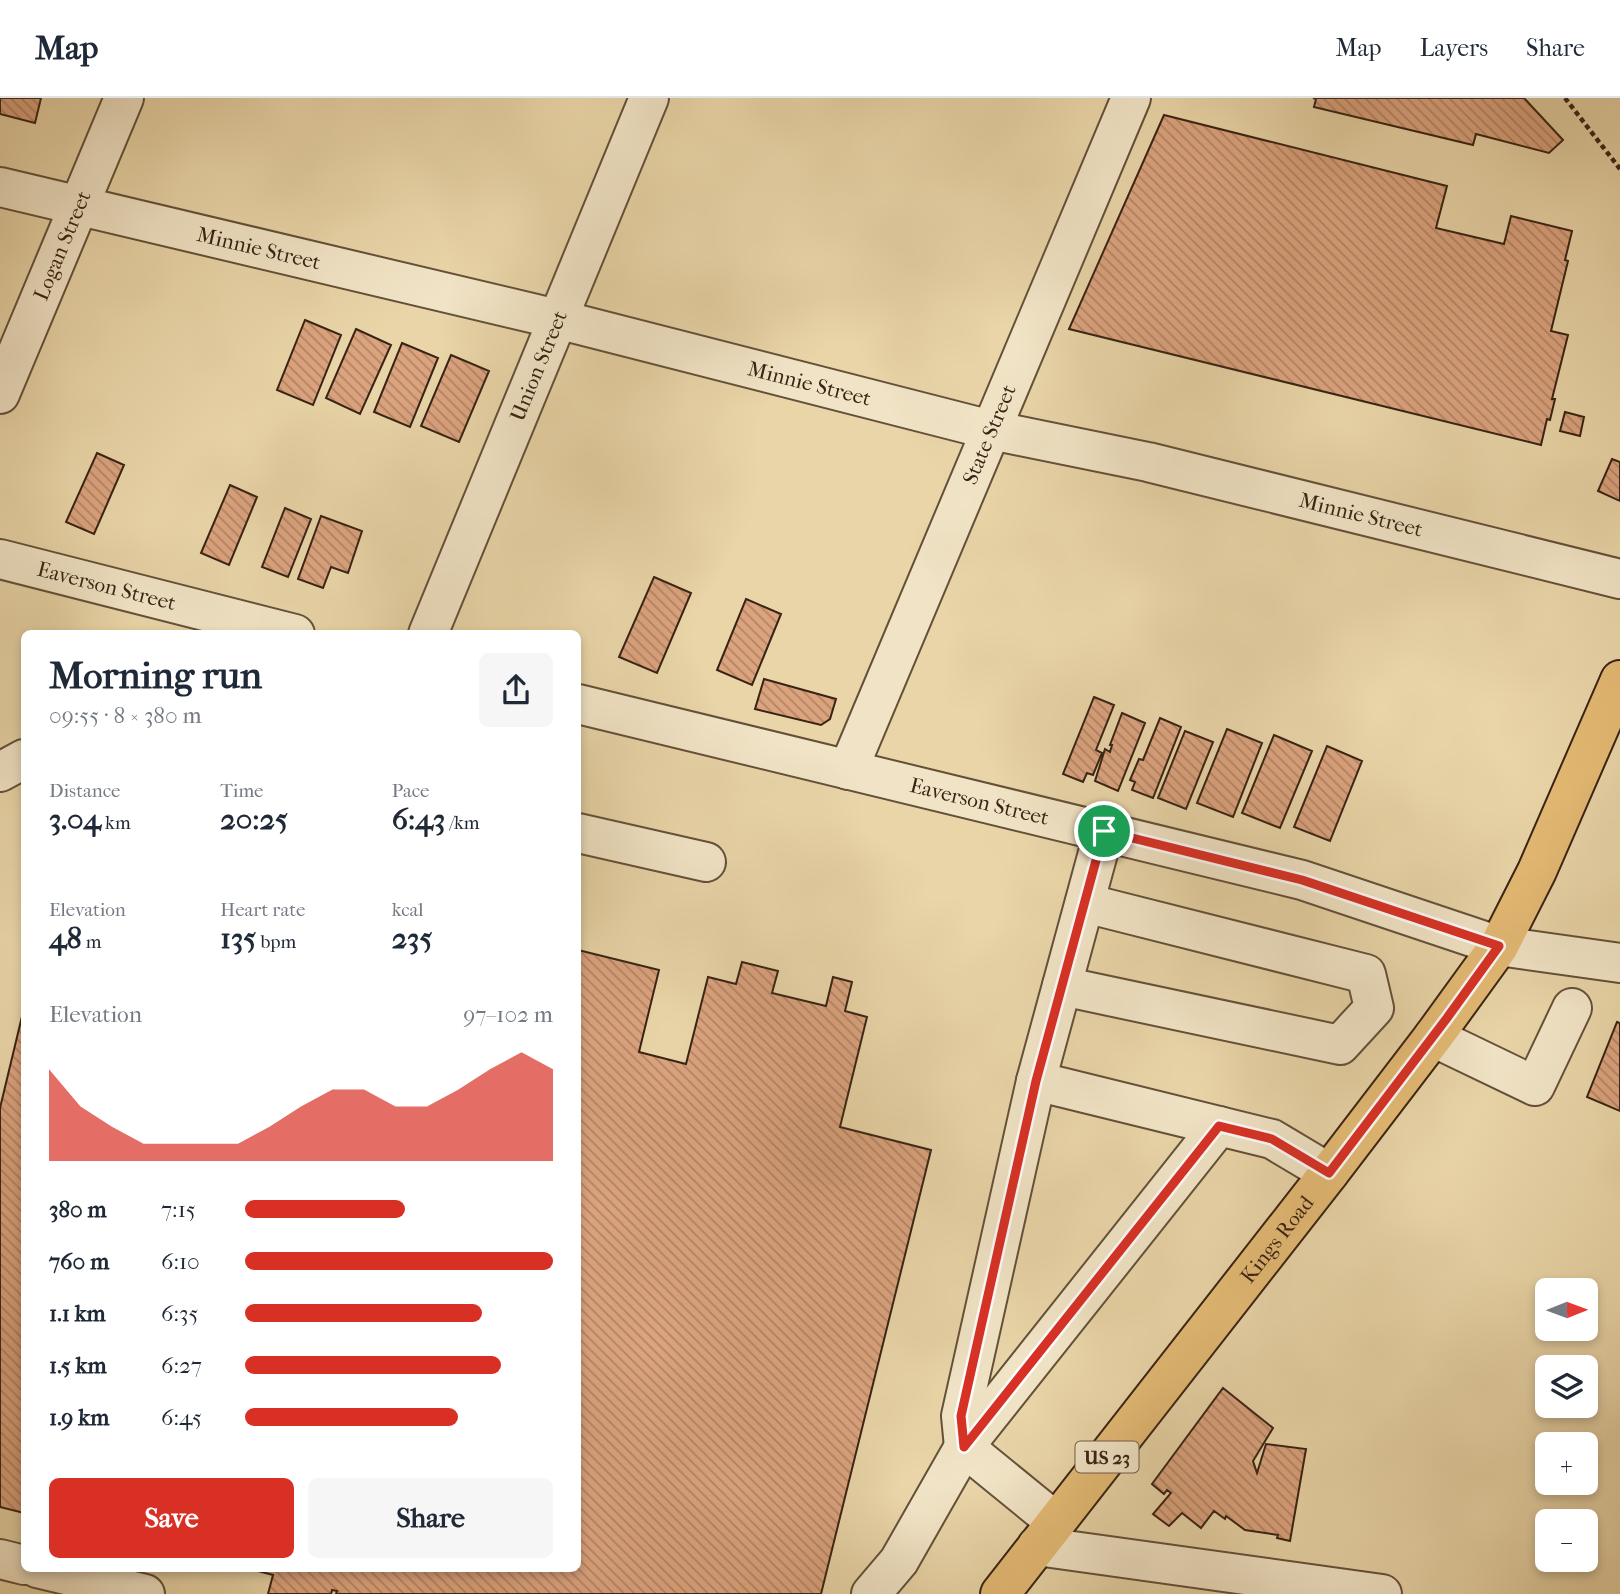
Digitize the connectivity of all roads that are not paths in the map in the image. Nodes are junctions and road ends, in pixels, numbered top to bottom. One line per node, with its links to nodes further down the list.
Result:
1 (124, 98): 5 (street, Logan Street)
2 (649, 98): 6 (street, Union Street)
3 (1131, 98): 8 (street, State Street)
4 (0, 187): 5 (street, Minnie Street)
5 (79, 206): 6 (street, Minnie Street); 7 (street, Logan Street)
6 (557, 319): 8 (street, Minnie Street); 12 (street, Union Street)
7 (0, 394)
8 (991, 430): 10 (street, Minnie Street); 16 (street, State Street)
9 (0, 559): 11 (street, Eaverson Street)
10 (1620, 579)
11 (279, 630)
12 (430, 630)
13 (1620, 680): 22 (main road, Kings Road / US 23)
14 (581, 705): 16 (street, Eaverson Street)
15 (21, 761): 17 (street)
16 (848, 770): 18 (street, Eaverson Street)
17 (0, 772)
18 (1104, 831): 21 (street); 22 (street, Eaverson Street)
19 (581, 834): 20 (street)
20 (706, 862)
21 (1085, 902): 24 (street); 24 (street)
22 (1499, 946): 23 (street, Eaverson Street); 26 (main road, Kings Road / US 23)
23 (1620, 963)
24 (1062, 985): 27 (street)
25 (1572, 1008): 26 (street)
26 (1433, 1037): 29 (main road, Kings Road / US 23)
27 (1036, 1081): 28 (street); 30 (street)
28 (1219, 1126): 29 (street); 30 (street)
29 (1329, 1173): 31 (main road, Kings Road / US 23)
30 (964, 1447): 31 (street); 37 (street)
31 (1046, 1534): 35 (street); 38 (main road, Kings Road / US 23)
32 (0, 1559): 33 (street)
33 (21, 1564)
34 (54, 1572): 36 (street)
35 (1334, 1591): 39 (street)
36 (145, 1594)
37 (872, 1594)
38 (1000, 1594)
39 (1382, 1594)

